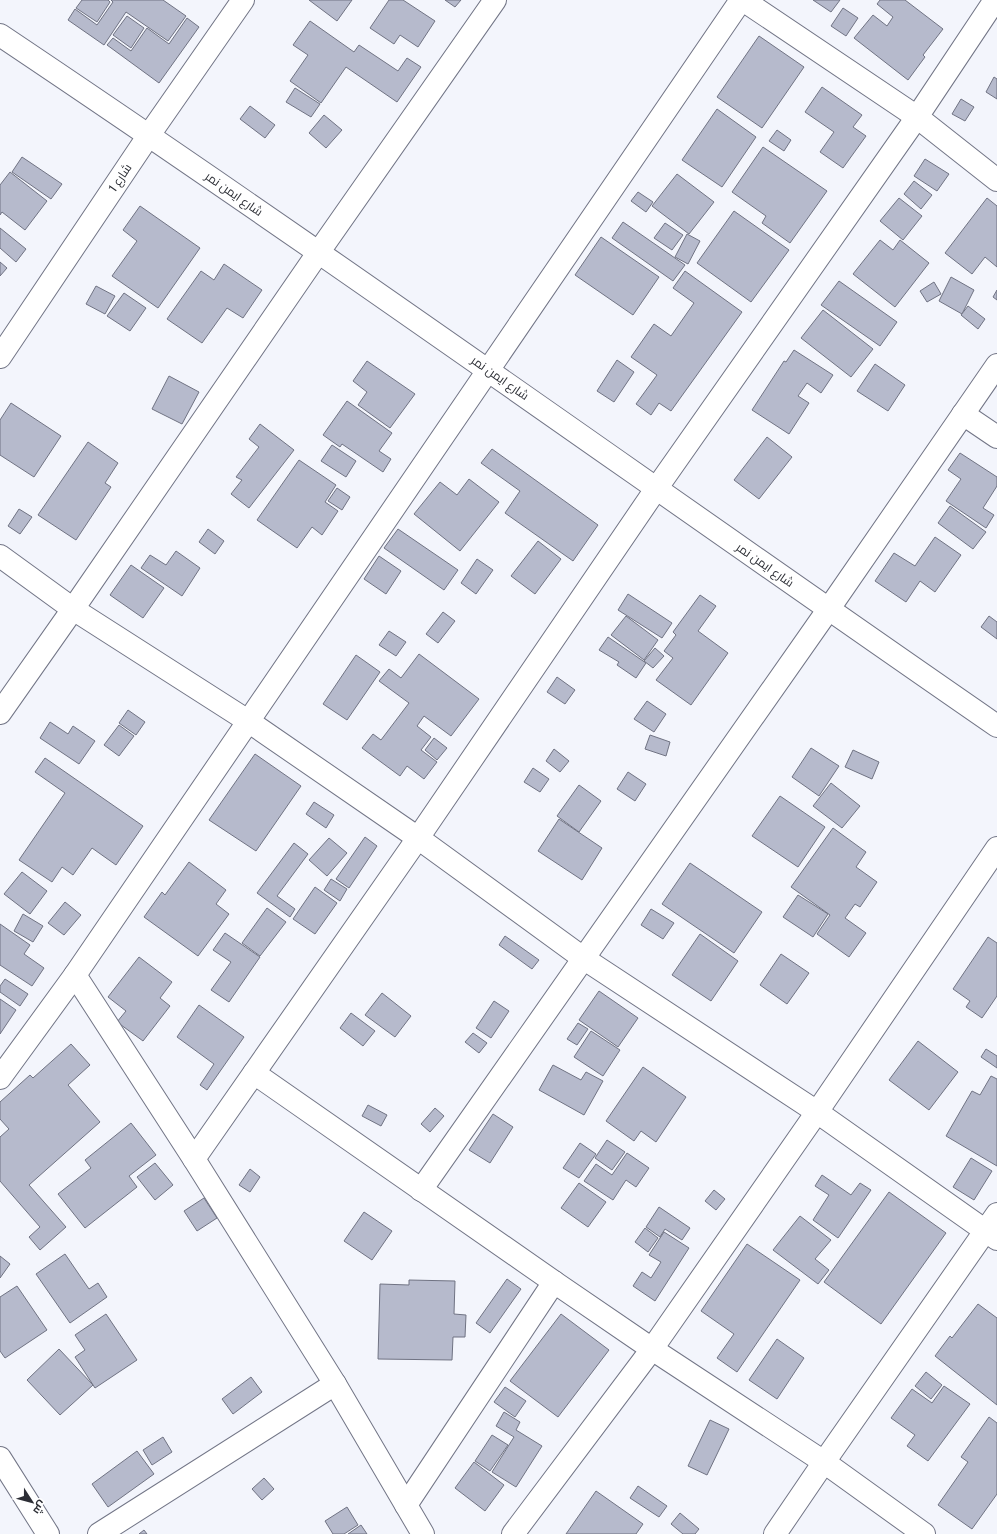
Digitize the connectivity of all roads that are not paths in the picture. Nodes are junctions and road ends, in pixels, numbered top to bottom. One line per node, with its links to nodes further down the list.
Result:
1 (242, 0): 7 (street, شارع 1)
2 (495, 0): 9 (street)
3 (742, 0): 6 (street); 12 (street)
4 (995, 0): 6 (street)
5 (0, 35): 7 (street, شارع ايمن نمر)
6 (917, 117): 8 (street); 15 (street)
7 (149, 135): 9 (street, شارع ايمن نمر); 10 (street, شارع 1)
8 (997, 180)
9 (318, 253): 12 (street, شارع ايمن نمر); 17 (street)
10 (0, 357)
11 (997, 365): 13 (street)
12 (488, 370): 15 (street, شارع ايمن نمر); 20 (street)
13 (963, 414): 14 (street); 18 (street)
14 (997, 437)
15 (656, 489): 18 (street, شارع ايمن نمر); 22 (street)
16 (0, 556): 17 (street)
17 (73, 608): 19 (street); 20 (street)
18 (828, 610): 21 (street, شارع ايمن نمر); 24 (street)
19 (0, 713)
20 (248, 721): 22 (street); 25 (street)
21 (997, 726)
22 (418, 838): 24 (street); 26 (street)
23 (997, 848): 28 (street)
24 (583, 958): 28 (street); 30 (street)
25 (75, 975): 27 (street); 29 (street)
26 (254, 1073): 29 (street); 30 (street)
27 (0, 1078)
28 (817, 1112): 31 (street); 33 (street)
29 (194, 1159): 34 (street)
30 (421, 1190): 32 (street)
31 (993, 1228): 36 (street)
32 (554, 1282): 33 (street); 37 (street)
33 (652, 1349): 36 (street); 41 (street)
34 (335, 1384): 37 (street); 39 (street)
35 (0, 1458): 38 (street)
36 (824, 1462): 42 (street); 43 (street)
37 (406, 1505): 40 (street)
38 (48, 1534)
39 (99, 1534)
40 (423, 1534)
41 (513, 1534)
42 (775, 1534)
43 (924, 1534)

